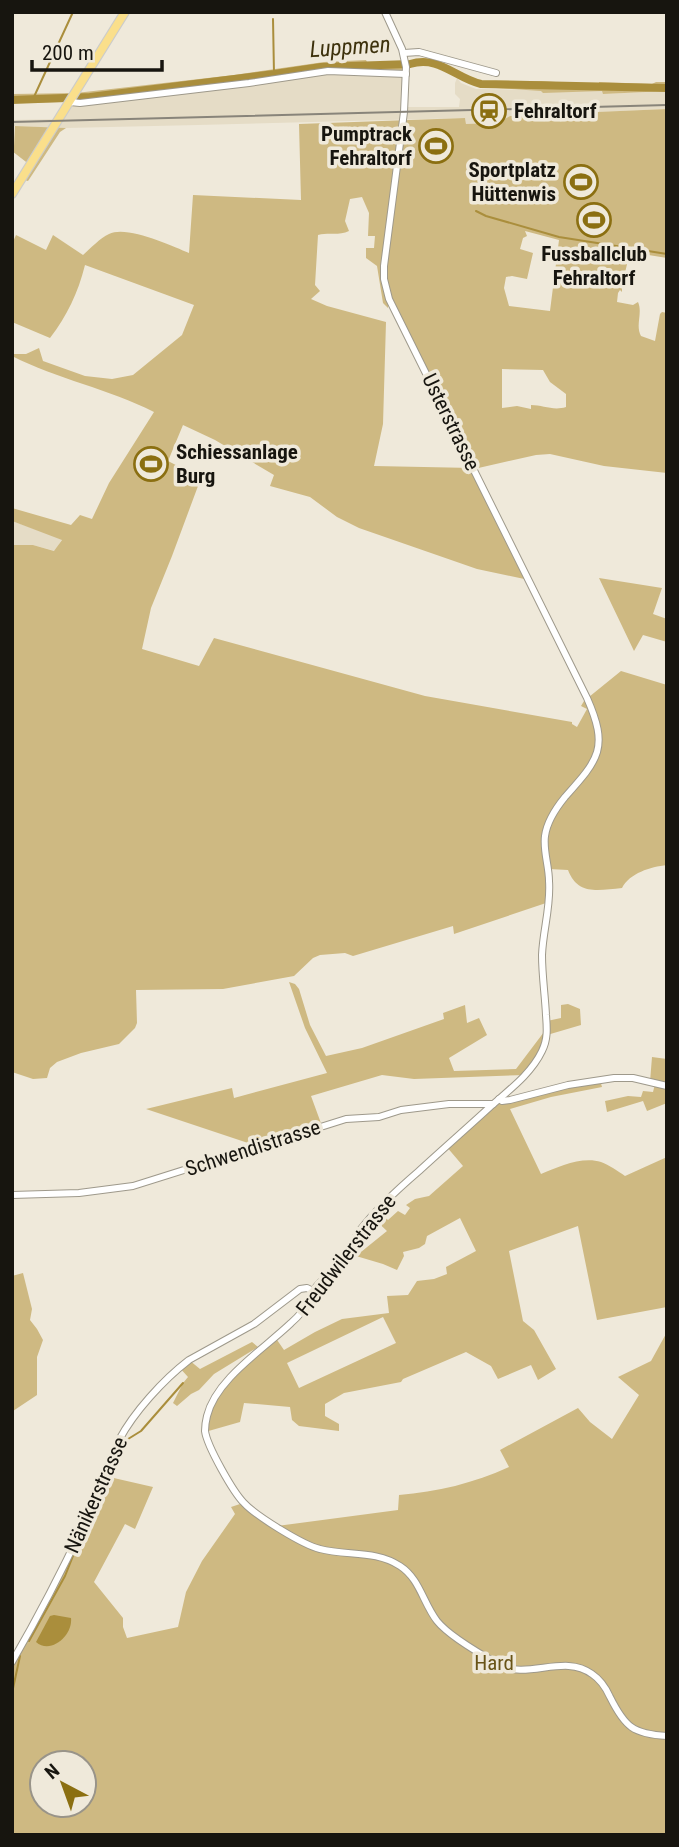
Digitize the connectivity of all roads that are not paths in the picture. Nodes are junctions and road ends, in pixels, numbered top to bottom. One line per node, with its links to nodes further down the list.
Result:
1 (125, 12): 6 (main road)
2 (385, 12): 3 (street, Usterstrasse)
3 (404, 52): 4 (street, Usterstrasse); 5 (street)
4 (406, 67): 6 (street); 8 (street, Usterstrasse)
5 (496, 72)
6 (72, 99): 7 (main road)
7 (12, 194)
8 (558, 806): 10 (street, Freudwilerstrasse)
9 (667, 1086): 10 (street, Schwendistrasse)
10 (496, 1102): 11 (street, Schwendistrasse); 12 (street, Freudwilerstrasse)
11 (12, 1195)
12 (313, 1291): 13 (street, Nänikerstrasse); 14 (street, Freudwilerstrasse)
13 (12, 1662)
14 (667, 1736)

